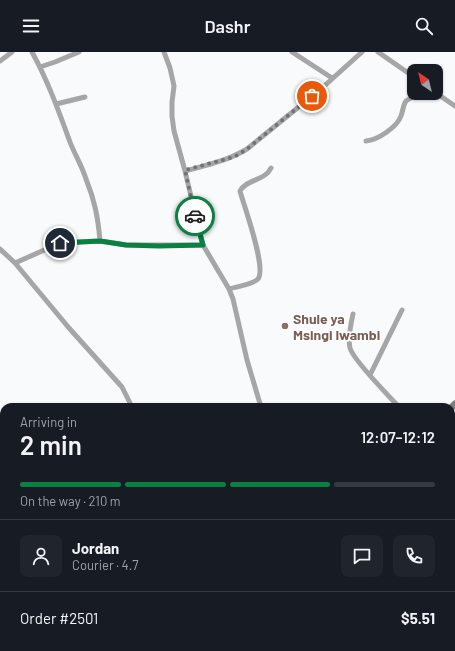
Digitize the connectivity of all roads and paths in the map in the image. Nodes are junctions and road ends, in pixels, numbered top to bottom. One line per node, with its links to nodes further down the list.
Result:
1 (12, 52): 8 (street)
2 (32, 52): 9 (street)
3 (79, 52): 9 (street)
4 (164, 52): 19 (street)
5 (292, 52): 11 (street)
6 (362, 52): 11 (street)
7 (378, 52): 10 (street)
8 (0, 61)
9 (40, 67): 15 (street)
10 (407, 72)
11 (332, 78): 19 (street)
12 (86, 97): 15 (street)
13 (443, 97): 16 (street)
14 (408, 100): 17 (street)
15 (56, 104): 20 (street)
16 (455, 106)
17 (366, 141)
18 (271, 168): 24 (street)
19 (185, 170): 21 (street)
20 (100, 241): 21 (street); 23 (street)
21 (203, 245): 24 (street)
22 (0, 249): 23 (street)
23 (15, 263): 28 (street)
24 (229, 289): 29 (street)
25 (402, 310): 27 (street)
26 (353, 314): 27 (street)
27 (370, 375): 30 (street)
28 (130, 403)
29 (260, 403)
30 (395, 403)

